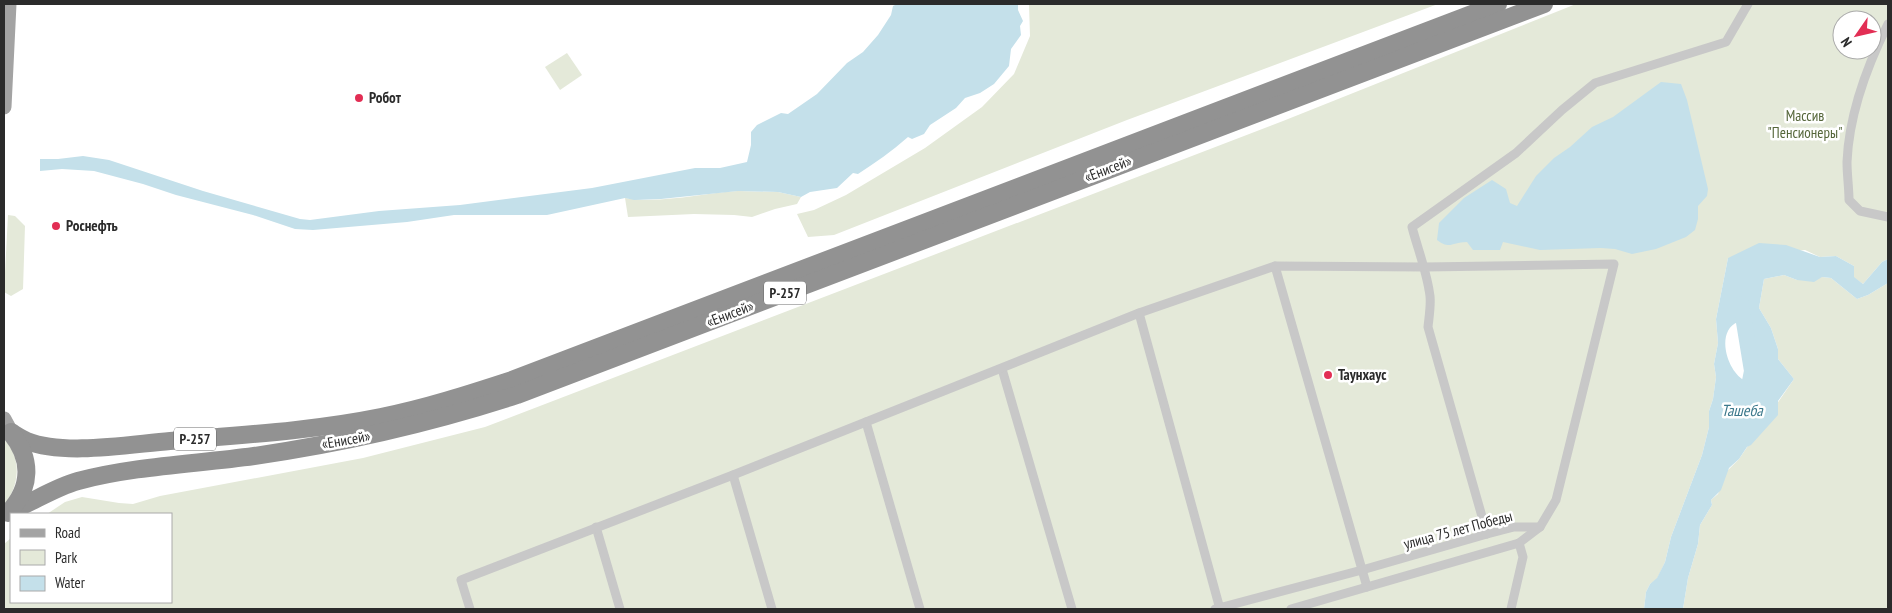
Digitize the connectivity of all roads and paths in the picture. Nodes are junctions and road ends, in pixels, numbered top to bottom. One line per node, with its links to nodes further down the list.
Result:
1 (9, 4): 7 (main road)
2 (1498, 4): 14 (highway, «Енисей» / Р-257)
3 (1544, 4): 16 (highway, «Енисей» / Р-257)
4 (1748, 4): 10 (street)
5 (1888, 24): 6 (street)
6 (1884, 42): 8 (street)
7 (4, 107)
8 (1888, 217)
9 (1275, 266): 10 (street); 11 (street); 23 (street)
10 (1425, 267): 17 (street); 19 (street)
11 (1139, 313): 12 (street); 30 (street)
12 (1002, 369): 13 (street); 29 (street)
13 (866, 422): 15 (street); 28 (street)
14 (6, 426): 16 (highway, «Енисей» / Р-257)
15 (733, 475): 18 (street); 27 (street)
16 (6, 514)
17 (1540, 527): 19 (street, улица 75 лет Победы); 20 (street, улица 75 лет Победы)
18 (596, 528): 25 (street); 26 (street)
19 (1487, 534): 21 (street, улица 75 лет Победы)
20 (1519, 543): 22 (street, улица 75 лет Победы); 32 (street)
21 (1437, 548): 22 (street); 23 (street, улица 75 лет Победы)
22 (1441, 565): 24 (street, улица 75 лет Победы)
23 (1362, 570): 24 (street); 30 (street, улица 75 лет Победы)
24 (1367, 587): 31 (street, улица 75 лет Победы)
25 (470, 609)
26 (620, 609)
27 (772, 609)
28 (920, 609)
29 (1072, 609)
30 (1218, 609)
31 (1291, 609)
32 (1511, 609)

